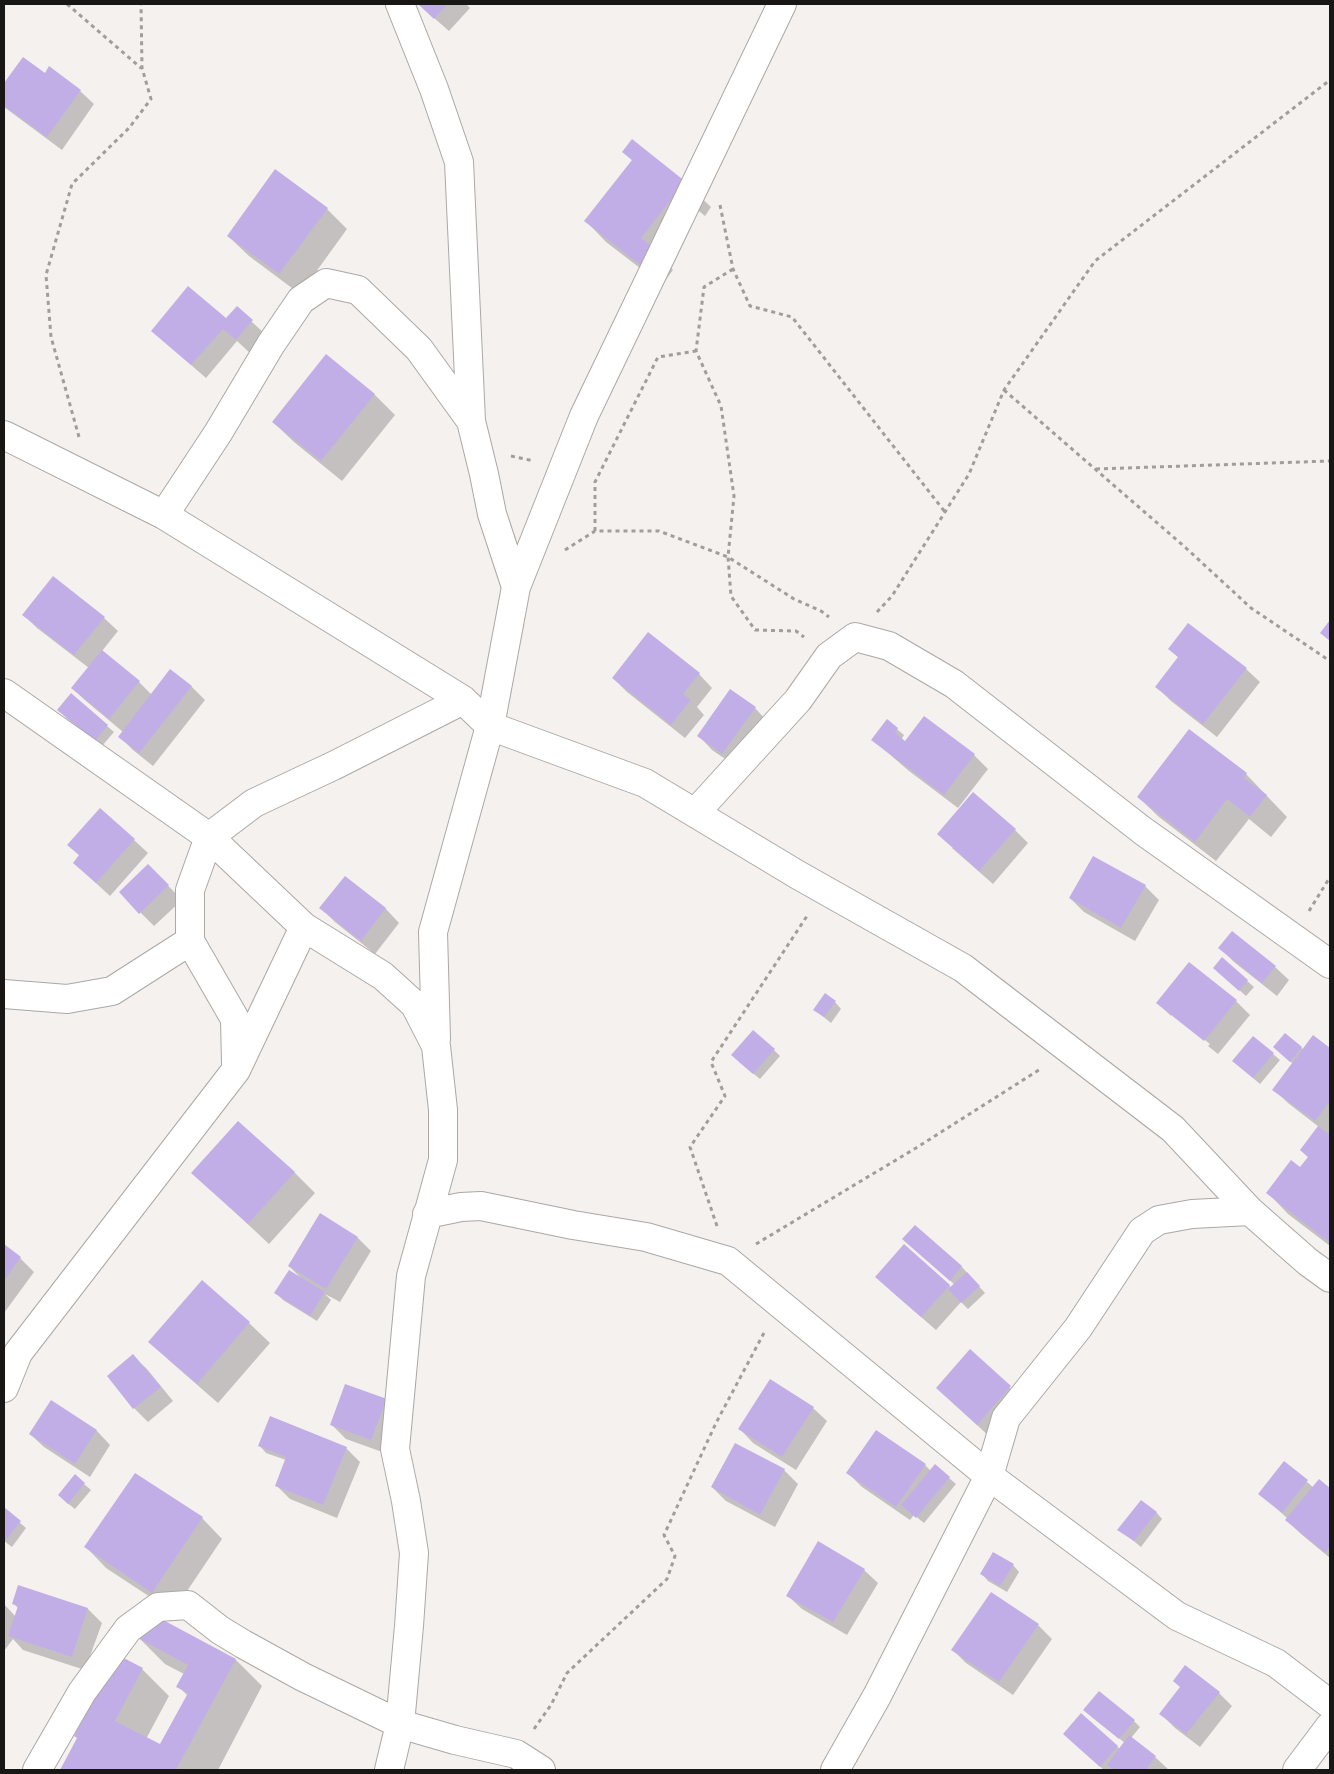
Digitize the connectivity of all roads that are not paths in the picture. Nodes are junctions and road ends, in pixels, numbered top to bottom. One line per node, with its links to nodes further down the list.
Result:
1 (400, 4): 3 (street)
2 (782, 4): 6 (street)
3 (472, 421): 5 (street); 6 (street)
4 (4, 436): 5 (street)
5 (164, 515): 8 (street)
6 (516, 588): 9 (street)
7 (4, 693): 11 (street)
8 (463, 700): 9 (street); 11 (street)
9 (490, 726): 10 (street); 16 (street)
10 (695, 813): 14 (street); 18 (street)
11 (209, 837): 12 (street); 13 (street)
12 (304, 927): 16 (street); 17 (street)
13 (190, 941): 15 (street); 17 (street)
14 (1330, 964)
15 (4, 994)
16 (436, 1046): 19 (street)
17 (236, 1070): 21 (street)
18 (1250, 1211): 20 (street); 22 (street)
19 (427, 1214): 22 (street); 24 (street)
20 (1330, 1278)
21 (4, 1388)
22 (989, 1476): 23 (street); 29 (street)
23 (1330, 1704)
24 (400, 1724): 26 (street); 27 (street); 28 (street)
25 (1330, 1726): 30 (street)
26 (38, 1770)
27 (389, 1770)
28 (541, 1770)
29 (835, 1770)
30 (1297, 1770)

